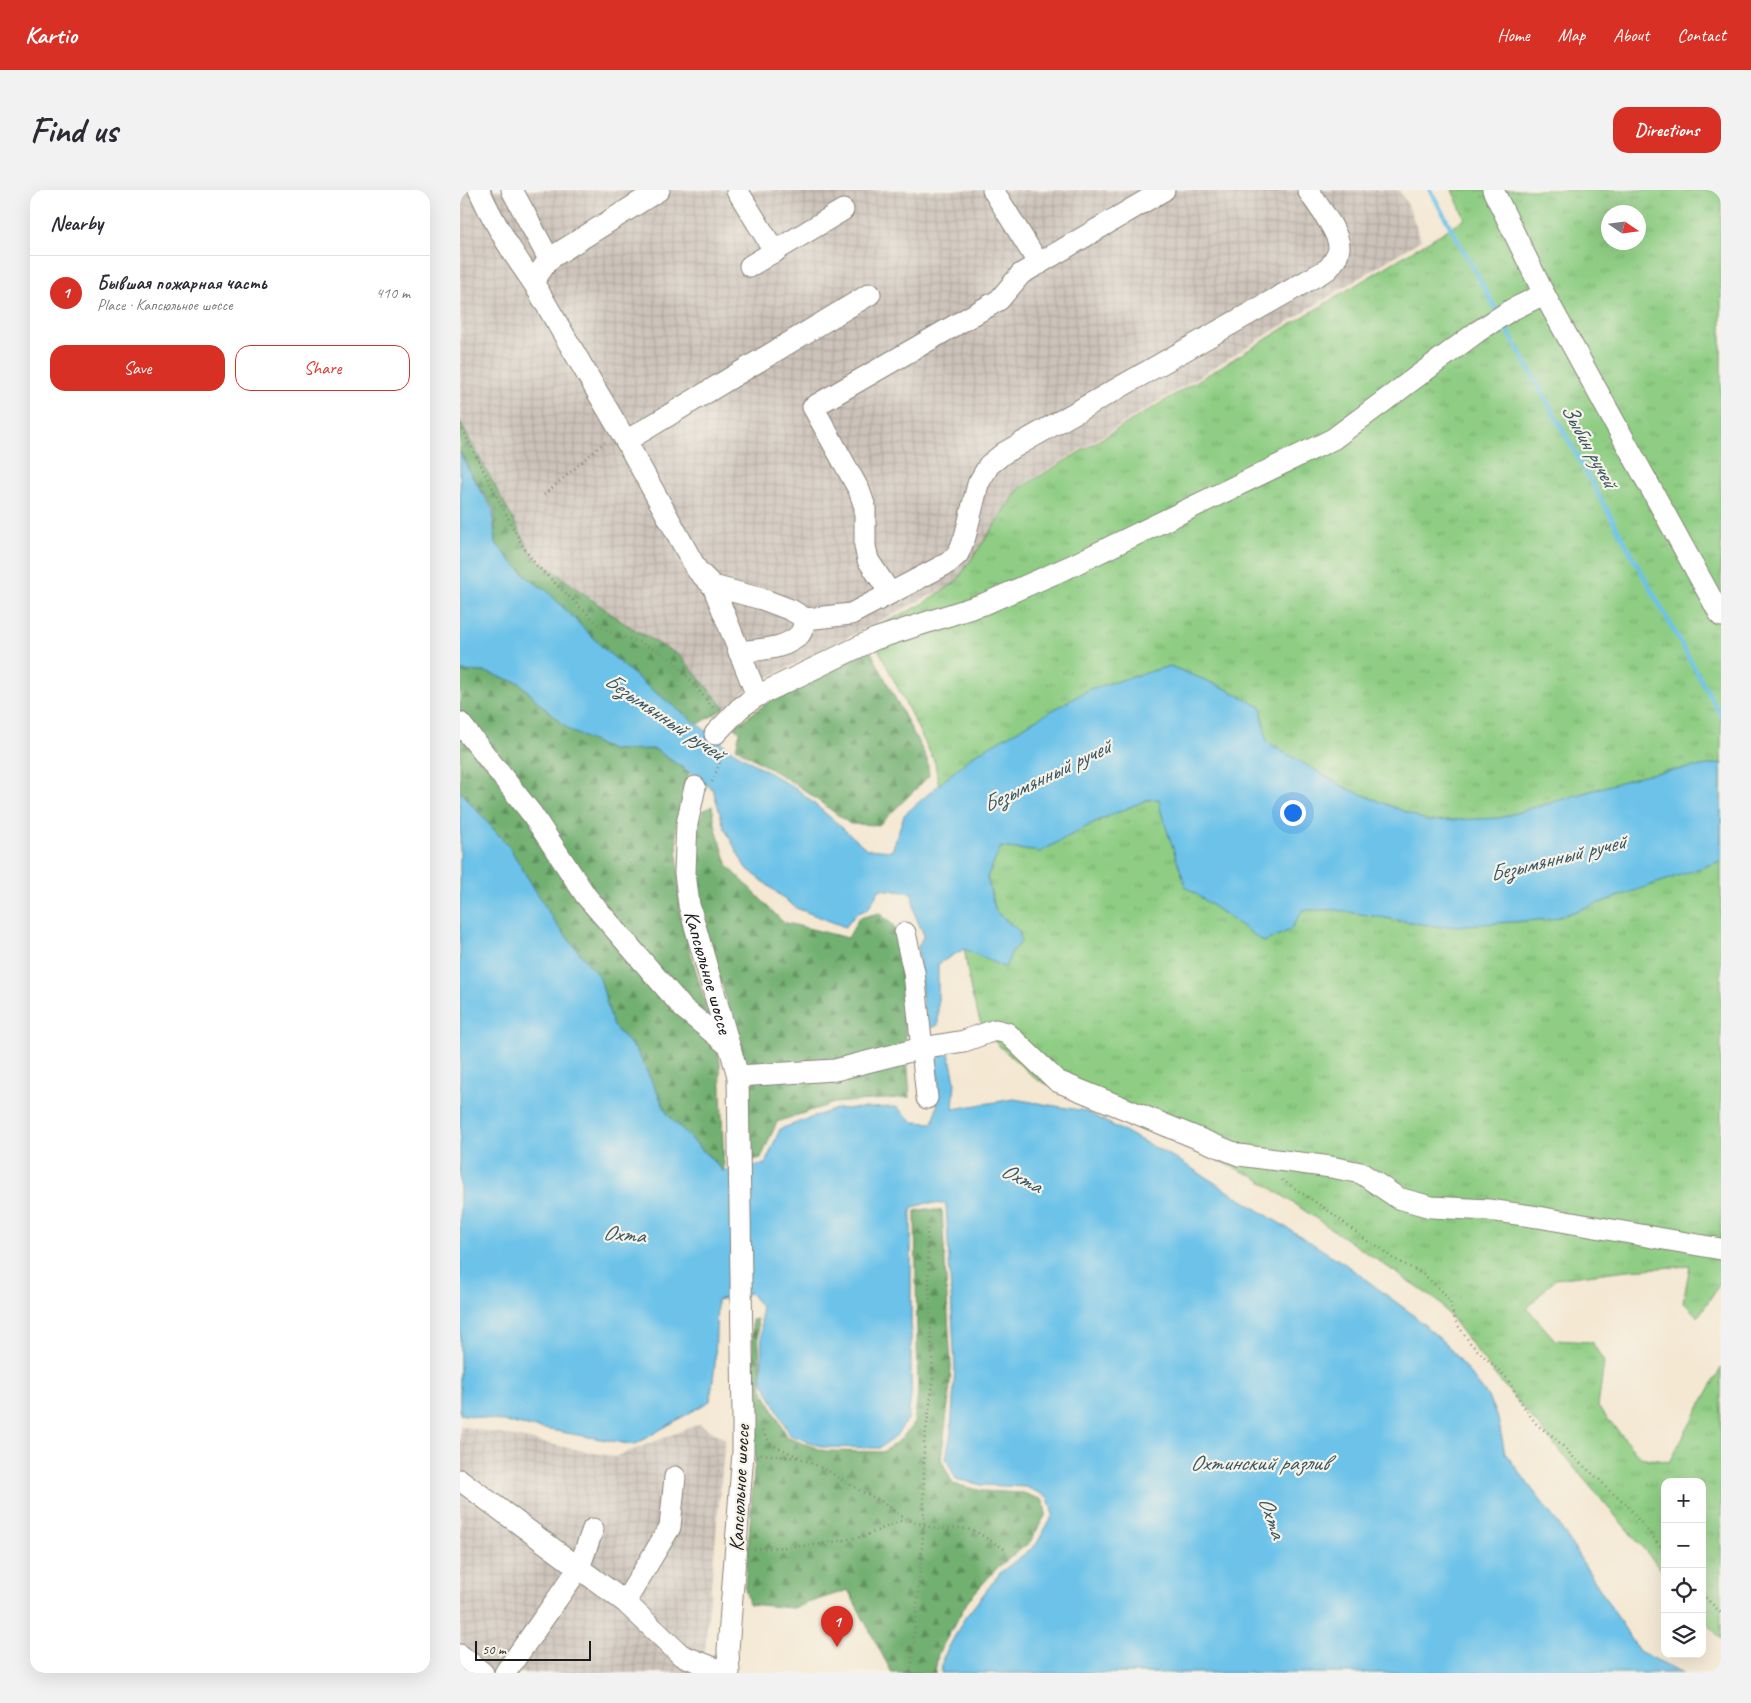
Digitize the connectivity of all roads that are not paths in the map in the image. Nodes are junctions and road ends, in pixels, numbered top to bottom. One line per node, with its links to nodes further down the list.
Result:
1 (479, 190): 14 (street)
2 (512, 190): 11 (street)
3 (659, 190): 11 (street)
4 (736, 190): 10 (street)
5 (993, 190): 12 (street)
6 (1164, 190): 12 (street)
7 (1308, 190): 19 (street)
8 (1493, 190): 16 (street)
9 (843, 210): 10 (street)
10 (775, 252): 13 (street)
11 (549, 259): 14 (street)
12 (1038, 264): 19 (street)
13 (750, 266)
14 (533, 282): 17 (street)
15 (870, 294): 17 (street)
16 (1544, 294): 20 (street); 23 (street)
17 (623, 435): 18 (street)
18 (713, 586): 21 (street); 22 (street)
19 (890, 593): 21 (street)
20 (1721, 616)
21 (806, 619): 22 (street)
22 (739, 652): 23 (street)
23 (757, 696): 25 (street)
24 (460, 723): 28 (street)
25 (722, 734)
26 (702, 788): 28 (street, Капсюльное шоссе)
27 (905, 933): 29 (street)
28 (730, 1047): 30 (street, Капсюльное шоссе)
29 (922, 1048): 30 (street); 31 (street); 32 (street)
30 (738, 1076): 42 (street, Капсюльное шоссе)
31 (927, 1098)
32 (1721, 1249)
33 (675, 1477): 37 (street)
34 (460, 1480): 36 (street)
35 (592, 1529): 36 (street)
36 (579, 1568): 37 (street); 41 (street)
37 (625, 1602): 39 (street)
38 (460, 1655): 40 (street)
39 (679, 1664): 42 (street)
40 (484, 1673)
41 (505, 1673)
42 (728, 1673)

